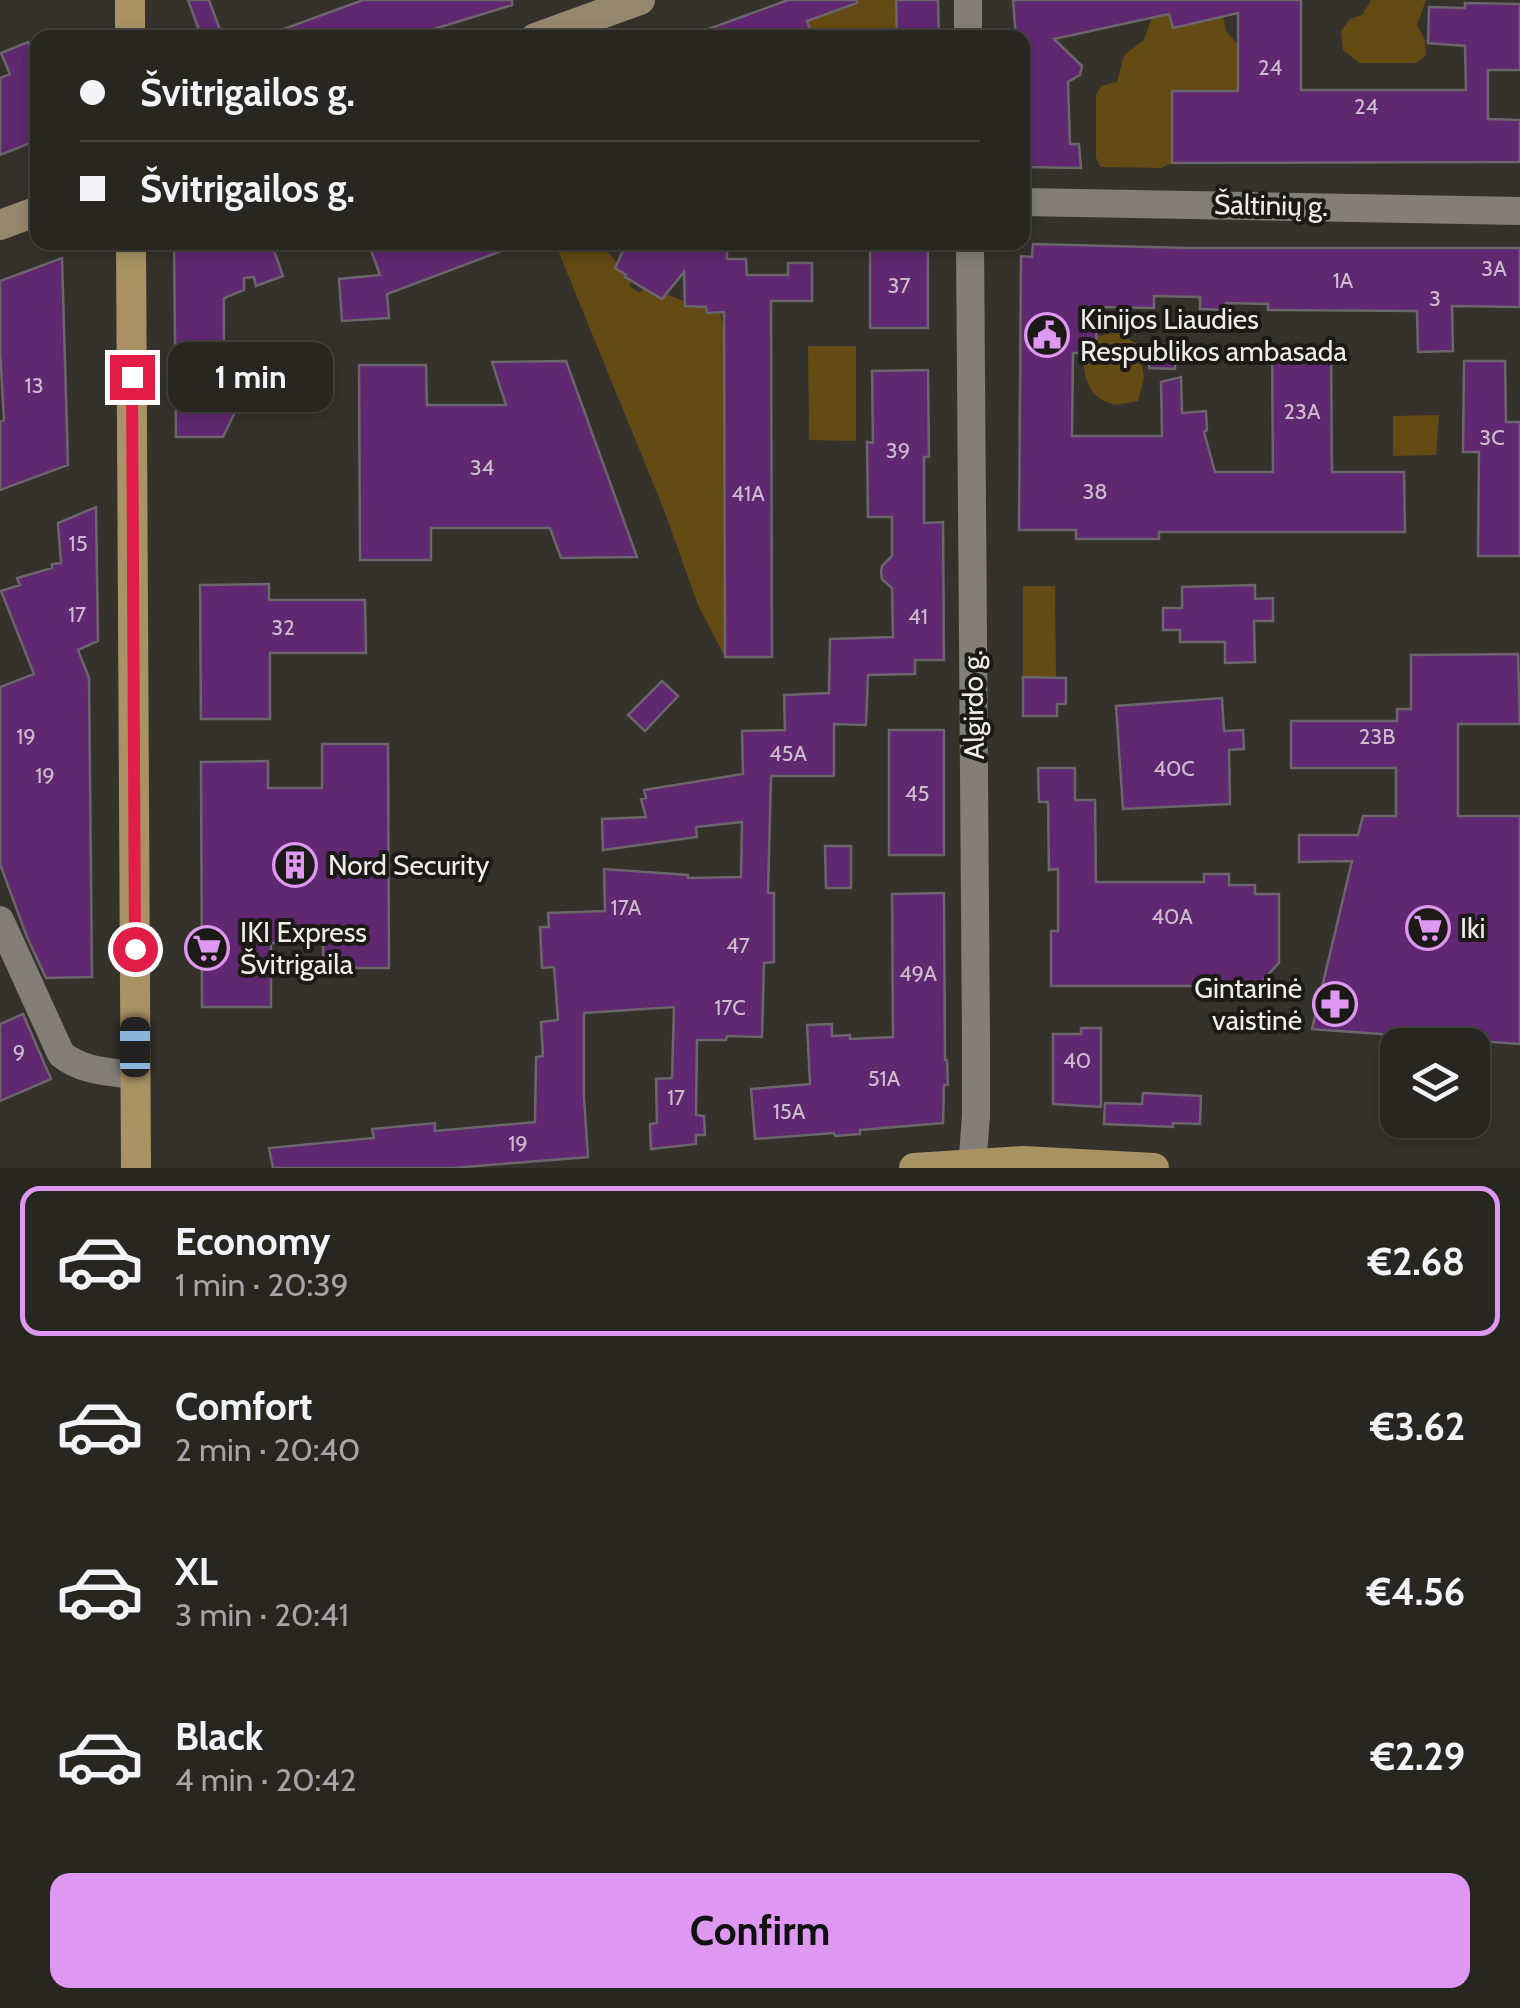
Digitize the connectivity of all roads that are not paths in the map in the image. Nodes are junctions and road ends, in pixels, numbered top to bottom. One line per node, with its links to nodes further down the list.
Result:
1 (130, 0): 4 (main road)
2 (640, 0): 5 (main road)
3 (968, 0): 6 (street)
4 (130, 30)
5 (557, 30)
6 (968, 30)
7 (1030, 202): 8 (street, Šaltinių g.)
8 (1520, 210)
9 (30, 214): 10 (main road)
10 (0, 225)
11 (131, 250): 14 (main road)
12 (970, 250): 15 (street, Algirdo g.)
13 (0, 920): 14 (street)
14 (136, 1075): 16 (main road)
15 (972, 1166): 17 (main road); 18 (main road)
16 (136, 1168)
17 (914, 1168)
18 (1154, 1168)

